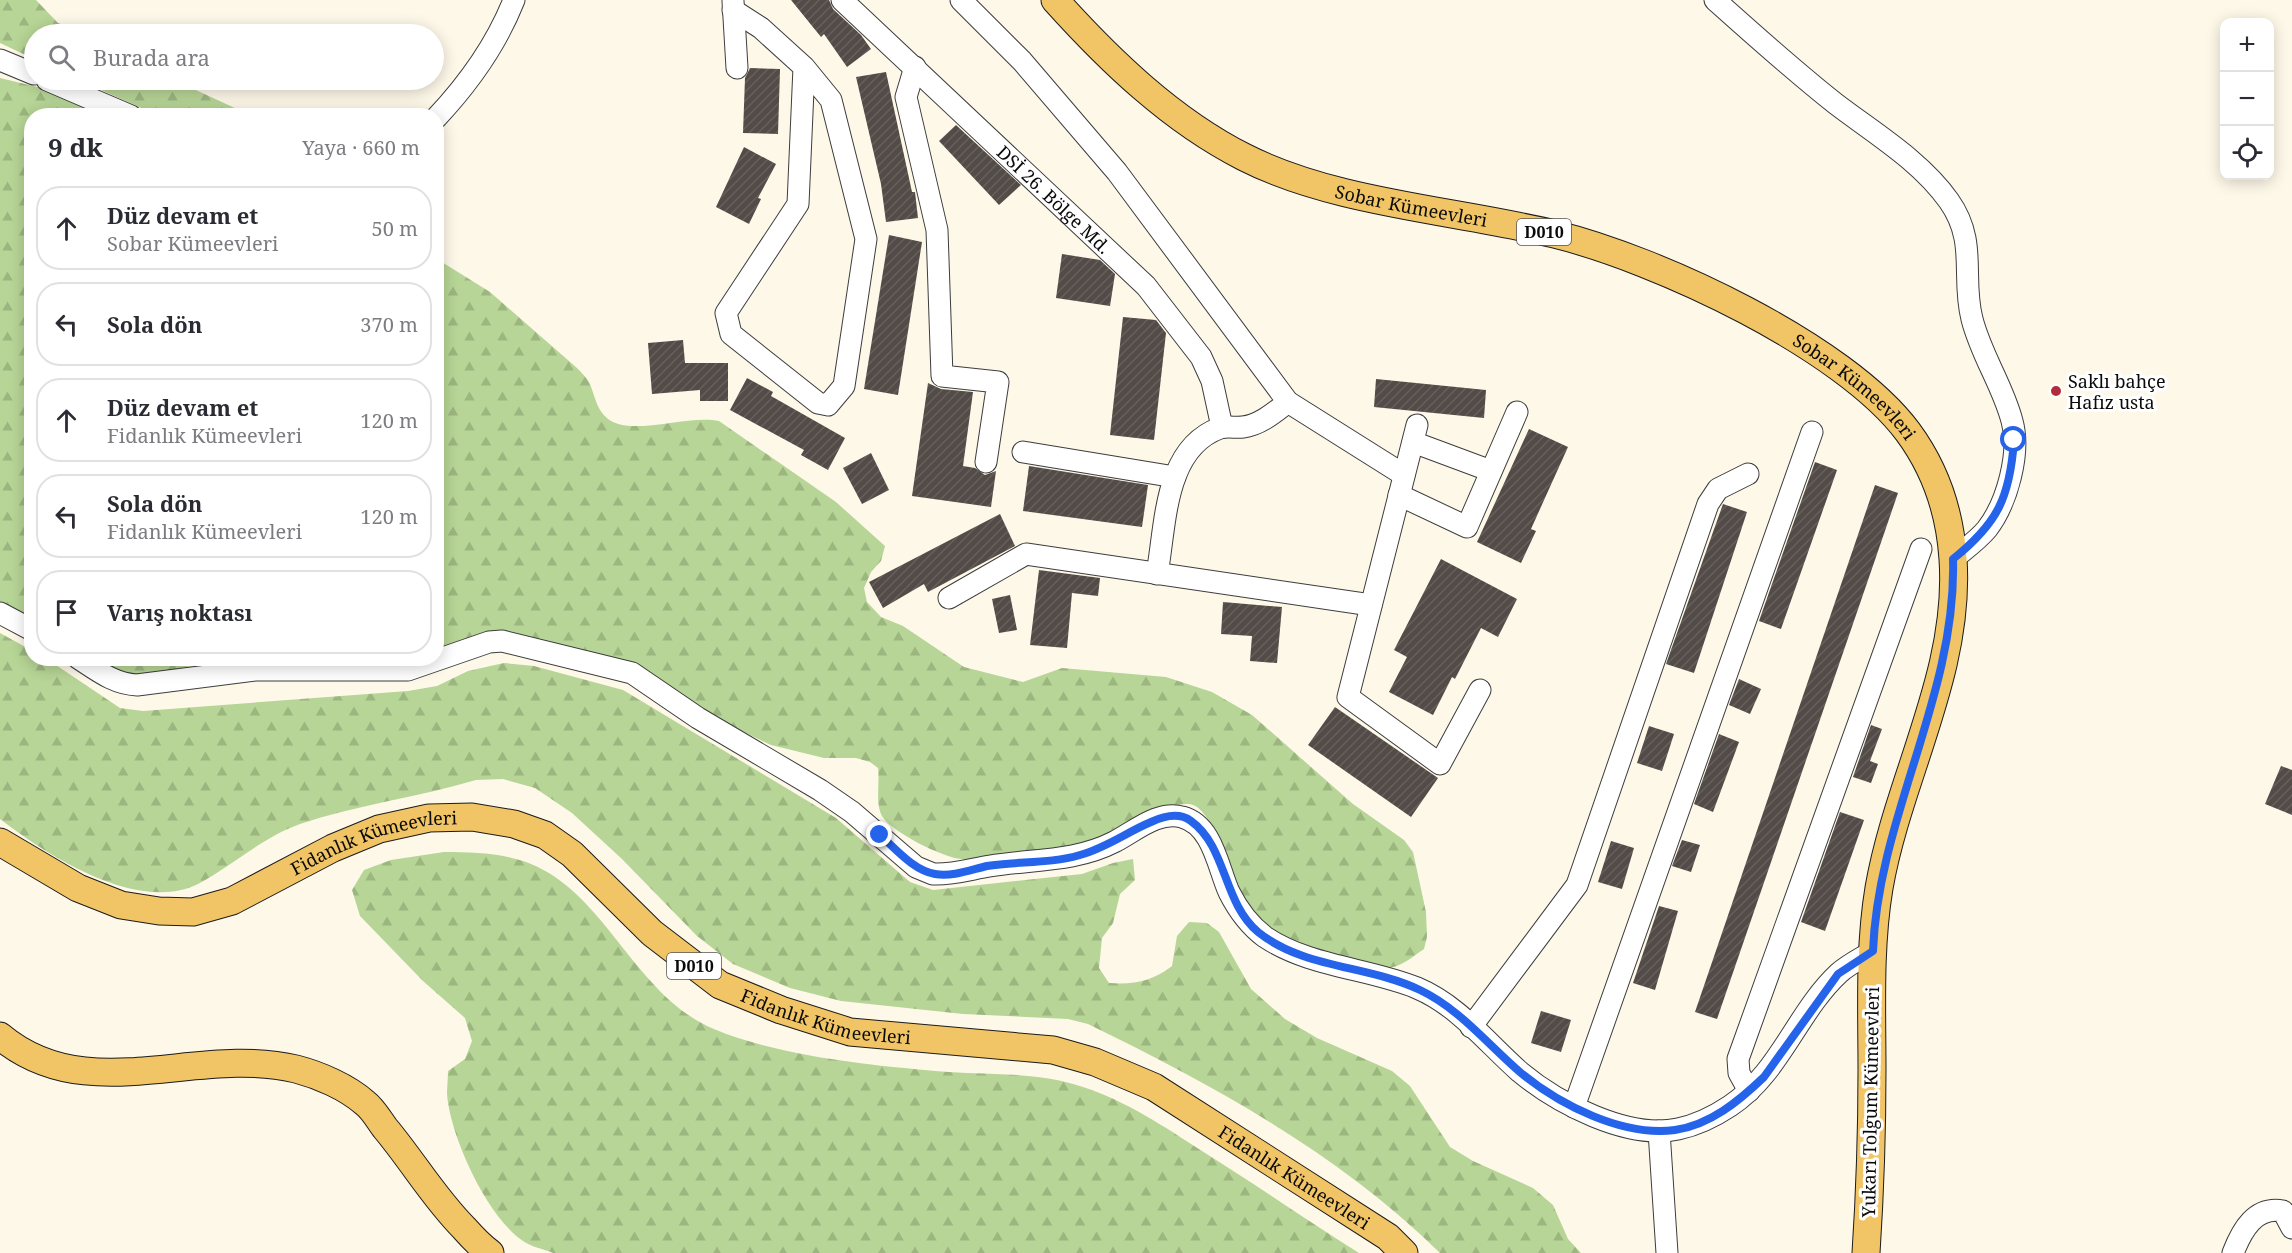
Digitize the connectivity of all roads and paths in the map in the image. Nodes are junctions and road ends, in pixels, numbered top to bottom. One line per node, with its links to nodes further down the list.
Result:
1 (514, 0): 14 (street)
2 (842, 0): 9 (street, DSİ 26. Bölge Md.)
3 (961, 0): 15 (street)
4 (1055, 0): 26 (main road, Sobar Kümeevleri / D010)
5 (1715, 0): 26 (street)
6 (733, 5): 8 (street); 10 (street)
7 (0, 60): 11 (street)
8 (804, 67): 8 (street)
9 (915, 67): 17 (street, DSİ 26. Bölge Md.); 20 (street)
10 (737, 68)
11 (24, 70)
12 (70, 90): 13 (street)
13 (112, 108)
14 (444, 110)
15 (1288, 402): 17 (street); 24 (street)
16 (1517, 412): 21 (street)
17 (1222, 428): 23 (street)
18 (1812, 432): 41 (street)
19 (1023, 452): 23 (street)
20 (986, 462)
21 (1491, 471): 24 (street); 24 (street)
22 (1748, 474): 38 (street)
23 (1176, 477): 27 (street)
24 (1402, 485): 29 (street)
25 (1921, 549): 40 (street)
26 (1953, 559): 37 (main road, Yukarı Tolgum Kümeevleri / D010)
27 (1157, 574): 28 (street); 29 (street)
28 (949, 598)
29 (1371, 605): 35 (street)
30 (0, 613): 31 (street)
31 (24, 626)
32 (444, 658): 38 (street, Yukarı Tolgum Kümeevleri)
33 (90, 666): 34 (street, Yukarı Tolgum Kümeevleri)
34 (420, 666)
35 (1480, 690)
36 (0, 842): 45 (main road, Fidanlık Kümeevleri / D010)
37 (1873, 951): 40 (street, Yukarı Tolgum Kümeevleri); 47 (main road, Yukarı Tolgum Kümeevleri / D010)
38 (1471, 1026): 41 (street, Yukarı Tolgum Kümeevleri)
39 (0, 1036): 44 (main road)
40 (1749, 1091): 42 (street, Yukarı Tolgum Kümeevleri)
41 (1574, 1107): 42 (street, Yukarı Tolgum Kümeevleri)
42 (1659, 1131): 46 (street)
43 (2292, 1228): 48 (street)
44 (490, 1253)
45 (1404, 1253)
46 (1668, 1253)
47 (1866, 1253)
48 (2233, 1253)

